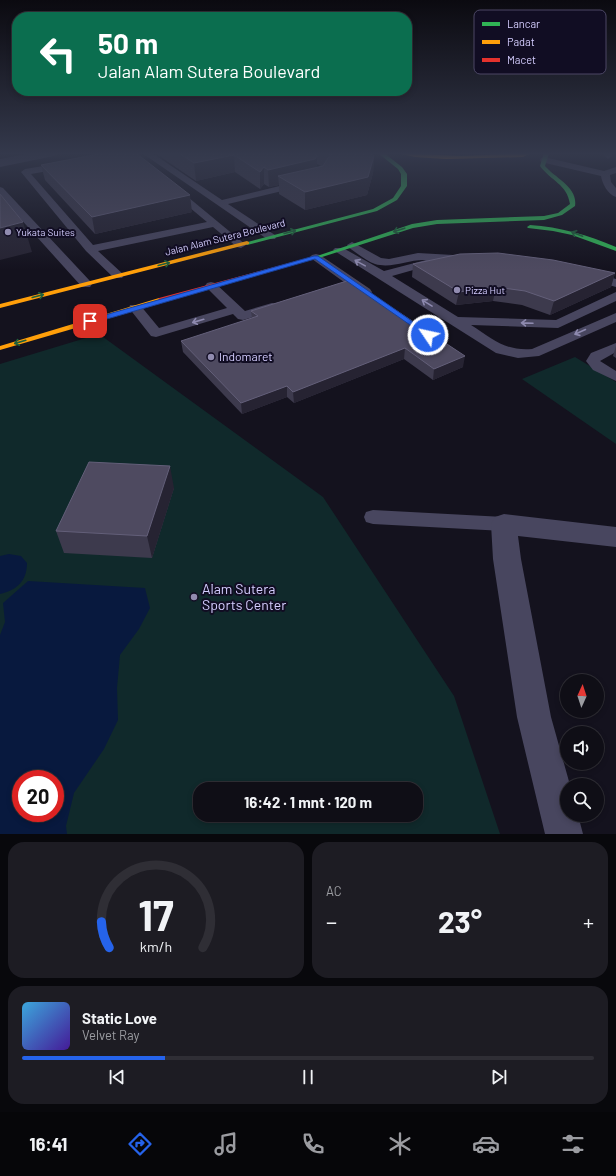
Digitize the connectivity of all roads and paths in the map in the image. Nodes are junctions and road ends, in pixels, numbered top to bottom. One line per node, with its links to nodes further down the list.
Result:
1 (2, 192): 25 (lane)
2 (42, 192): 17 (lane)
3 (176, 192): 12 (lane)
4 (203, 192): 8 (lane)
5 (266, 192): 8 (lane)
6 (400, 192): 14 (main road, Jalan Alam Sutera Boulevard, one-way to 6)
7 (571, 192): 9 (main road)
8 (220, 203): 14 (lane)
9 (572, 205): 10 (main road); 11 (main road)
10 (573, 219)
11 (437, 222): 16 (main road, one-way to 16); 18 (main road, one-way to 11)
12 (215, 223): 15 (lane); 17 (lane)
13 (581, 226): 18 (main road)
14 (271, 237): 15 (main road, Jalan Alam Sutera Boulevard)
15 (241, 244): 22 (main road, Jalan Alam Sutera Boulevard, one-way to 15)
16 (352, 245): 19 (main road); 23 (lane)
17 (90, 249): 22 (lane)
18 (615, 249)
19 (339, 250): 20 (main road); 23 (lane, one-way to 19)
20 (316, 257): 24 (lane); 27 (main road)
21 (578, 274): 26 (lane)
22 (118, 275): 25 (main road, Jalan Alam Sutera Boulevard)
23 (382, 275): 36 (lane, one-way to 23)
24 (352, 282): 28 (lane); 30 (lane)
25 (86, 284): 32 (main road, Jalan Alam Sutera Boulevard, one-way to 25)
26 (616, 285)
27 (211, 286): 33 (main road); 34 (lane)
28 (338, 286)
29 (616, 296): 36 (lane, one-way to 36)
30 (367, 302)
31 (280, 304): 34 (lane)
32 (0, 306)
33 (135, 308): 34 (lane, one-way to 33); 38 (main road, one-way to 38)
34 (236, 310)
35 (616, 317): 36 (lane, one-way to 36)
36 (455, 320)
37 (616, 347): 39 (lane)
38 (0, 348)
39 (616, 377)
40 (373, 517): 41 (lane)
41 (504, 524): 42 (street); 43 (street)
42 (616, 537)
43 (564, 834)

